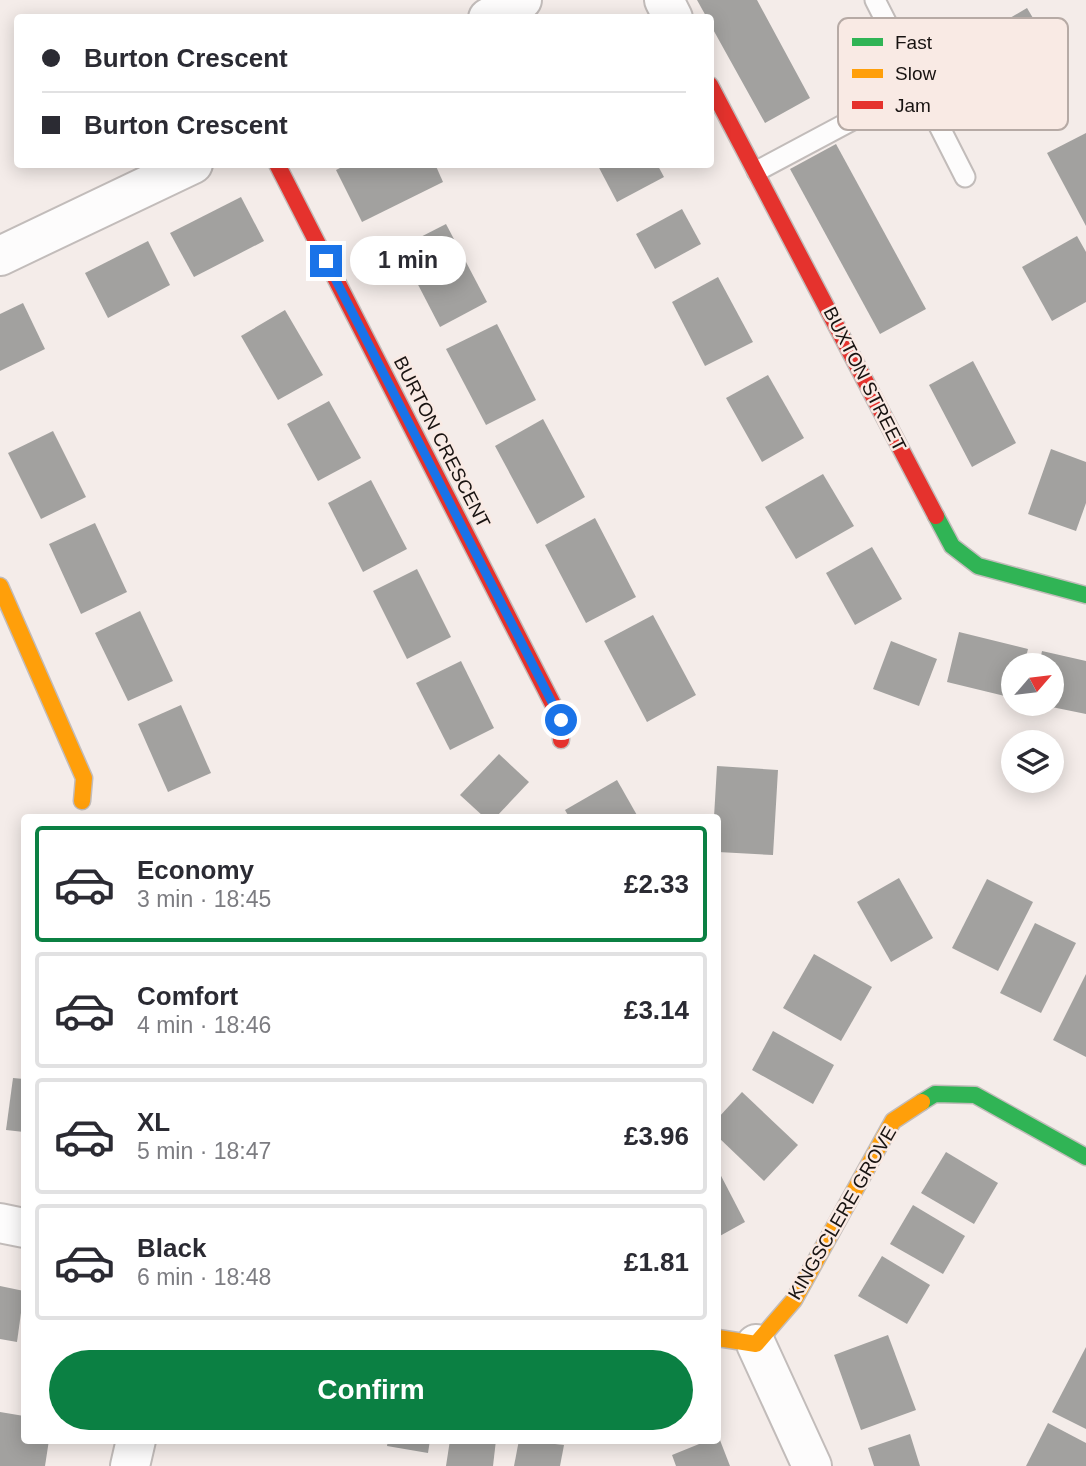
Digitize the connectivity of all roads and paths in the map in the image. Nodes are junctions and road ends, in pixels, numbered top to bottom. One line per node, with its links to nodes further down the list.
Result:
1 (522, 0): 3 (street)
2 (875, 0): 4 (lane)
3 (496, 14)
4 (885, 18)
5 (714, 92): 10 (street, BUXTON STREET)
6 (838, 128): 10 (lane)
7 (942, 130): 11 (lane)
8 (185, 168): 12 (street)
9 (279, 168): 15 (street, BURTON CRESCENT)
10 (757, 171): 14 (street, BUXTON STREET)
11 (965, 177)
12 (0, 256)
13 (0, 586): 16 (street)
14 (1086, 595)
15 (561, 740)
16 (82, 801)
17 (1086, 1157): 21 (street, KINGSCLERE GROVE)
18 (0, 1223): 19 (street)
19 (21, 1227)
20 (721, 1338): 21 (street)
21 (756, 1344): 24 (street)
22 (135, 1444): 23 (street)
23 (130, 1466)
24 (812, 1466)

